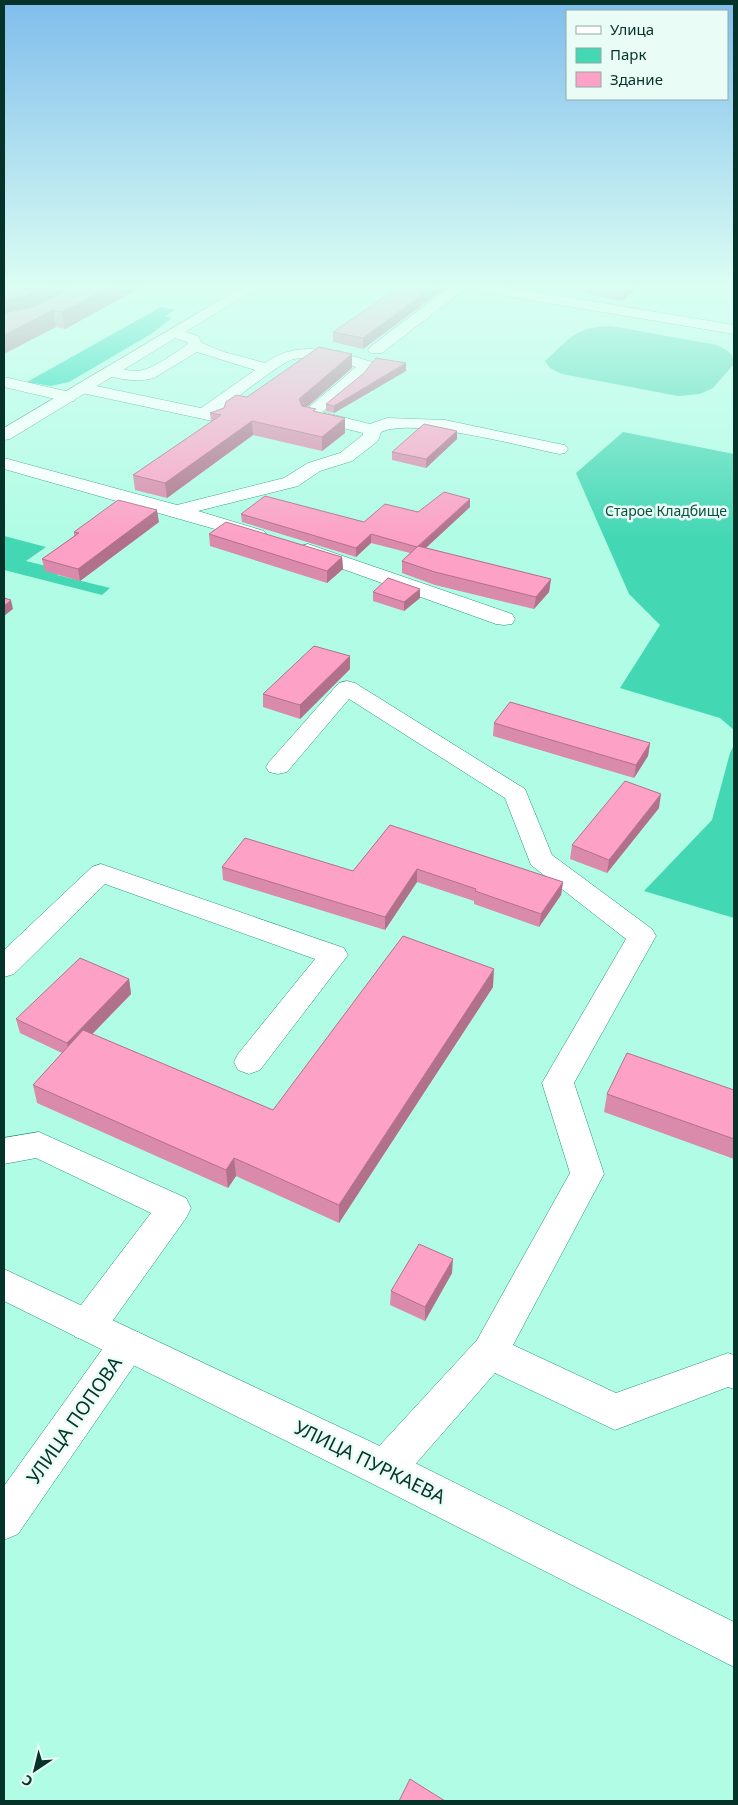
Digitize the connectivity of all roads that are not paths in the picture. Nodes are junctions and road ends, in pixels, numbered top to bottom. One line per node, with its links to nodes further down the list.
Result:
1 (115, 369): 5 (main road)
2 (158, 369): 5 (main road)
3 (267, 369): 7 (main road)
4 (363, 369): 8 (main road)
5 (110, 372): 7 (main road)
6 (4, 382): 7 (main road)
7 (75, 392): 9 (main road)
8 (372, 430): 10 (main road); 12 (main road)
9 (4, 435)
10 (559, 449)
11 (4, 463): 12 (main road)
12 (177, 511): 13 (main road)
13 (504, 619)
14 (278, 767): 21 (main road)
15 (4, 967): 16 (main road)
16 (249, 1062)
17 (4, 1151): 19 (main road)
18 (4, 1284): 19 (main road, УЛИЦА ПУРКАЕВА)
19 (88, 1325): 20 (main road, УЛИЦА ПУРКАЕВА)
20 (127, 1345): 23 (main road, УЛИЦА ПУРКАЕВА); 24 (main road, УЛИЦА ПОПОВА)
21 (490, 1352): 22 (main road); 23 (main road)
22 (734, 1372)
23 (385, 1469): 25 (main road, УЛИЦА ПУРКАЕВА)
24 (4, 1520)
25 (734, 1645)

